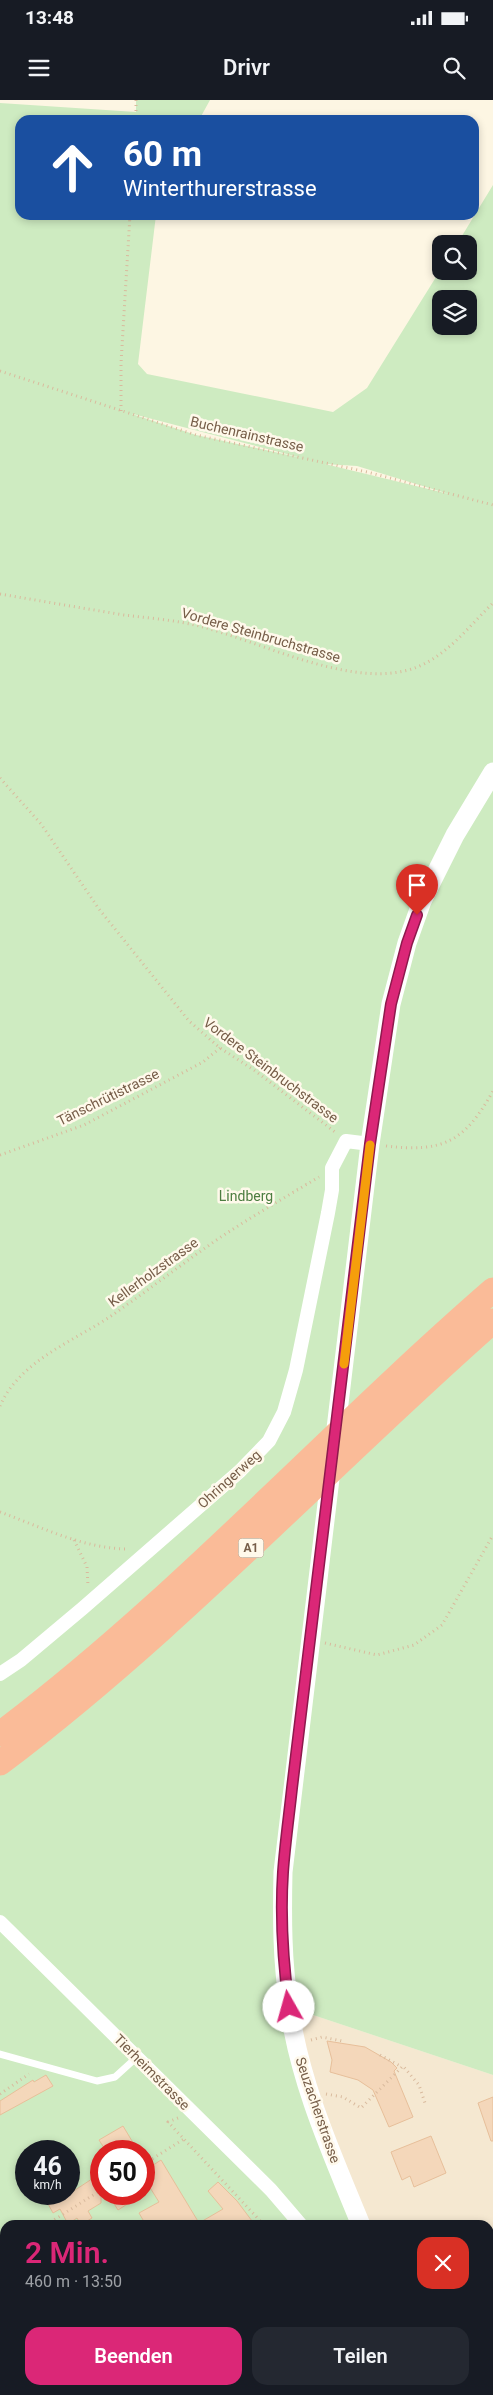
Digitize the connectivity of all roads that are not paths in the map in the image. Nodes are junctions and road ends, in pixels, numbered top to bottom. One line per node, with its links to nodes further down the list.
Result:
1 (493, 772): 2 (main road, Seuzacherstrasse)
2 (370, 1144): 5 (street, Ohringerweg); 12 (main road, Seuzacherstrasse)
3 (493, 1290): 6 (highway, A1)
4 (493, 1321): 7 (highway, A1)
5 (0, 1674)
6 (4, 1731)
7 (0, 1763)
8 (0, 1922): 10 (street, Tierheimstrasse)
9 (0, 2054): 10 (lane)
10 (137, 2057): 11 (street, Tierheimstrasse)
11 (297, 2220)
12 (359, 2220)

